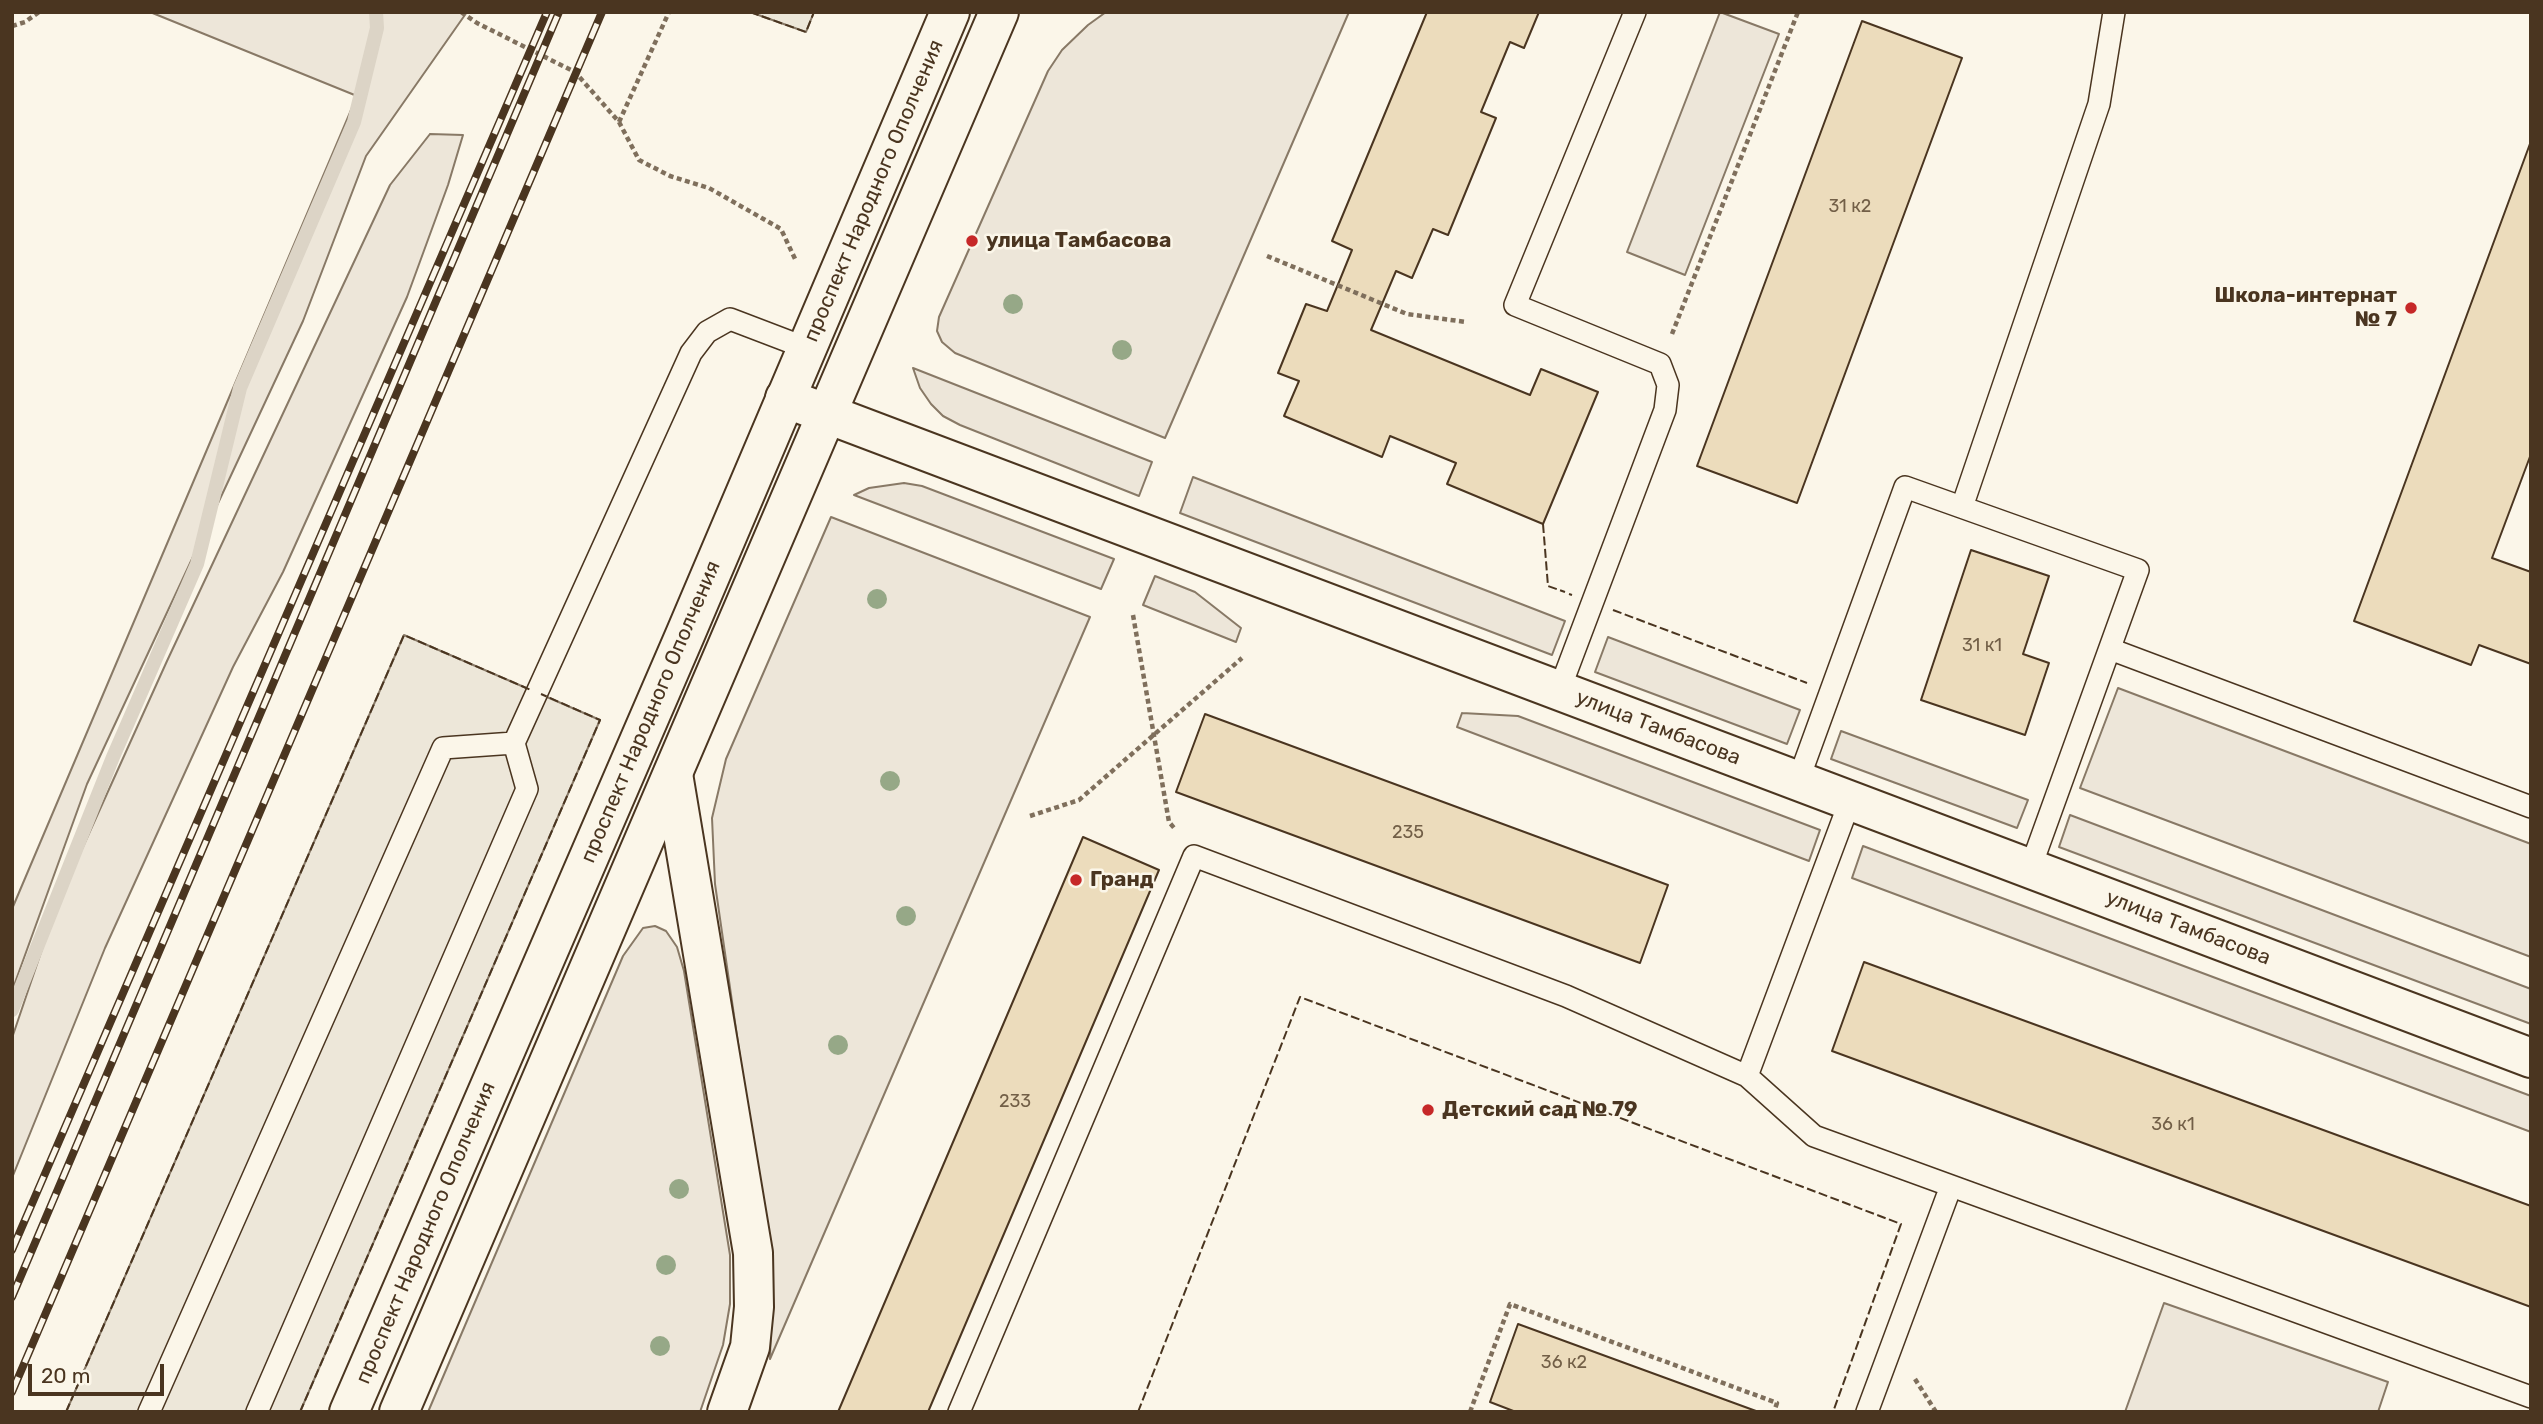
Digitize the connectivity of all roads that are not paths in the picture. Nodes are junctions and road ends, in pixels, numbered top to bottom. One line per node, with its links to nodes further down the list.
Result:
1 (950, 12): 5 (street, проспект Народного Ополчения)
2 (999, 12): 7 (street, проспект Народного Ополчения)
3 (1634, 12): 10 (lane)
4 (2114, 12): 8 (lane)
5 (806, 348): 6 (street, проспект Народного Ополчения); 11 (lane)
6 (785, 398): 7 (street, улица Тамбасова); 23 (street, проспект Народного Ополчения)
7 (827, 412): 10 (street, улица Тамбасова); 12 (street, проспект Народного Ополчения)
8 (1962, 507): 9 (lane); 13 (lane)
9 (2110, 649): 15 (lane); 16 (lane)
10 (1559, 691): 13 (street, улица Тамбасова)
11 (514, 743): 21 (lane); 22 (lane)
12 (673, 774): 24 (street, проспект Народного Ополчения); 25 (street)
13 (1798, 781): 14 (street, улица Тамбасова)
14 (1850, 801): 16 (street, улица Тамбасова); 18 (lane)
15 (2531, 807)
16 (2030, 869): 17 (street, улица Тамбасова)
17 (2531, 1058)
18 (1747, 1076): 19 (lane); 26 (lane)
19 (1951, 1186): 20 (lane); 27 (lane)
20 (2531, 1397)
21 (149, 1412)
22 (257, 1412)
23 (349, 1412)
24 (399, 1412)
25 (727, 1412)
26 (959, 1412)
27 (1867, 1412)

